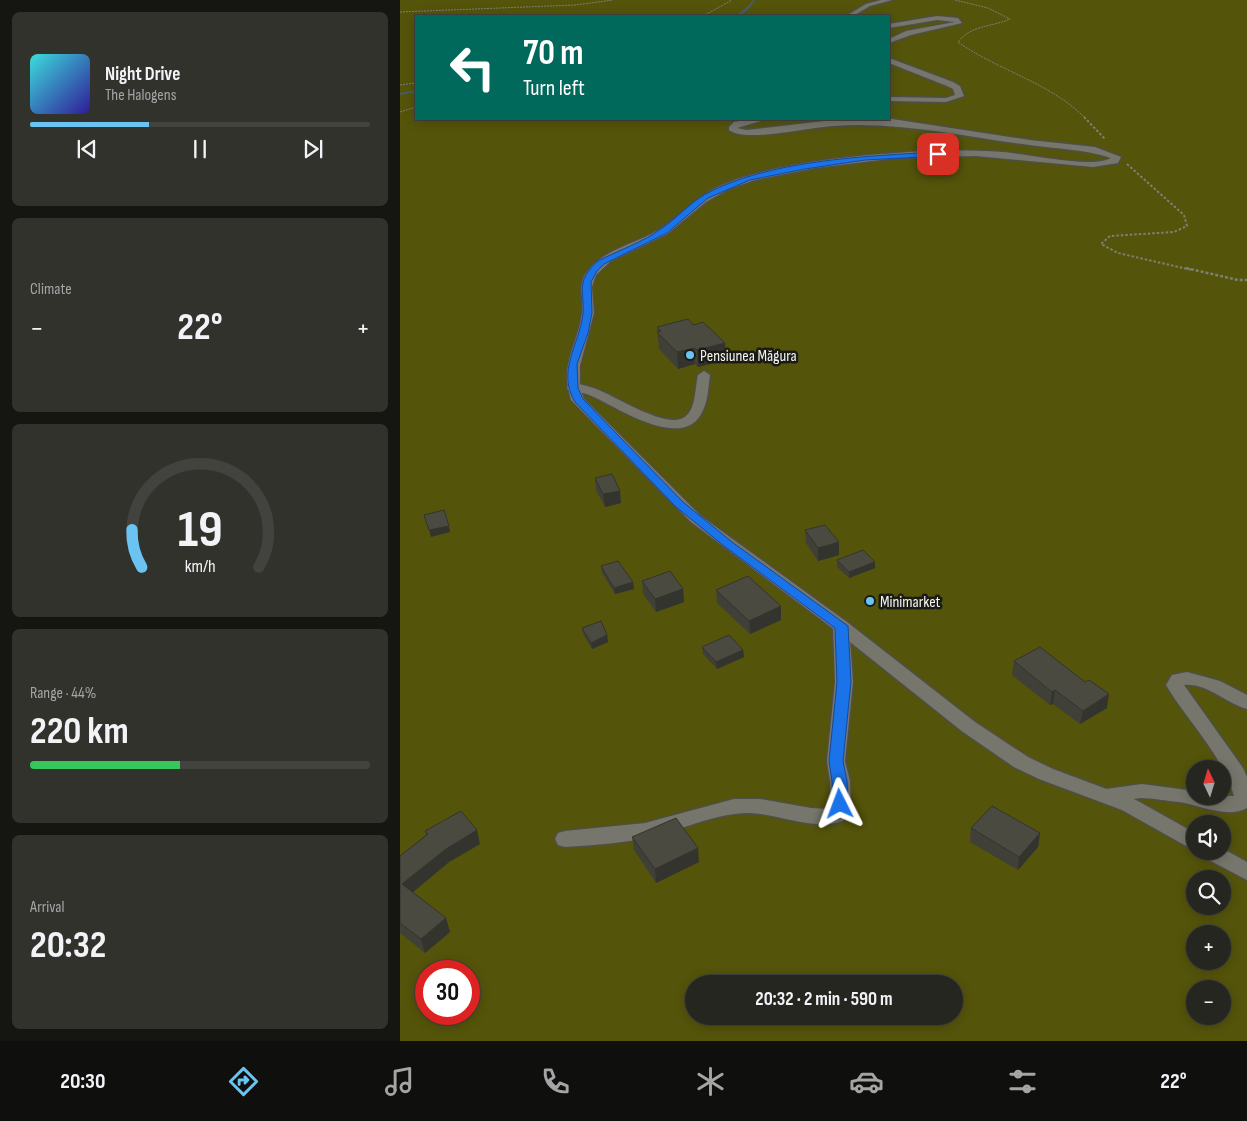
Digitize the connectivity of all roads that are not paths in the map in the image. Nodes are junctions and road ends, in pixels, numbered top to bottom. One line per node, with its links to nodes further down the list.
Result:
1 (889, 0): 2 (main road)
2 (851, 15)
3 (890, 26): 4 (main road)
4 (890, 41)
5 (890, 60): 6 (main road)
6 (890, 99)
7 (758, 120): 9 (main road)
8 (704, 375): 9 (main road)
9 (573, 388): 10 (main road)
10 (841, 626): 12 (main road); 14 (main road)
11 (1247, 703): 12 (main road)
12 (1106, 795): 13 (main road)
13 (1186, 837)
14 (565, 839)
15 (1226, 860): 16 (main road)
16 (1247, 872)

